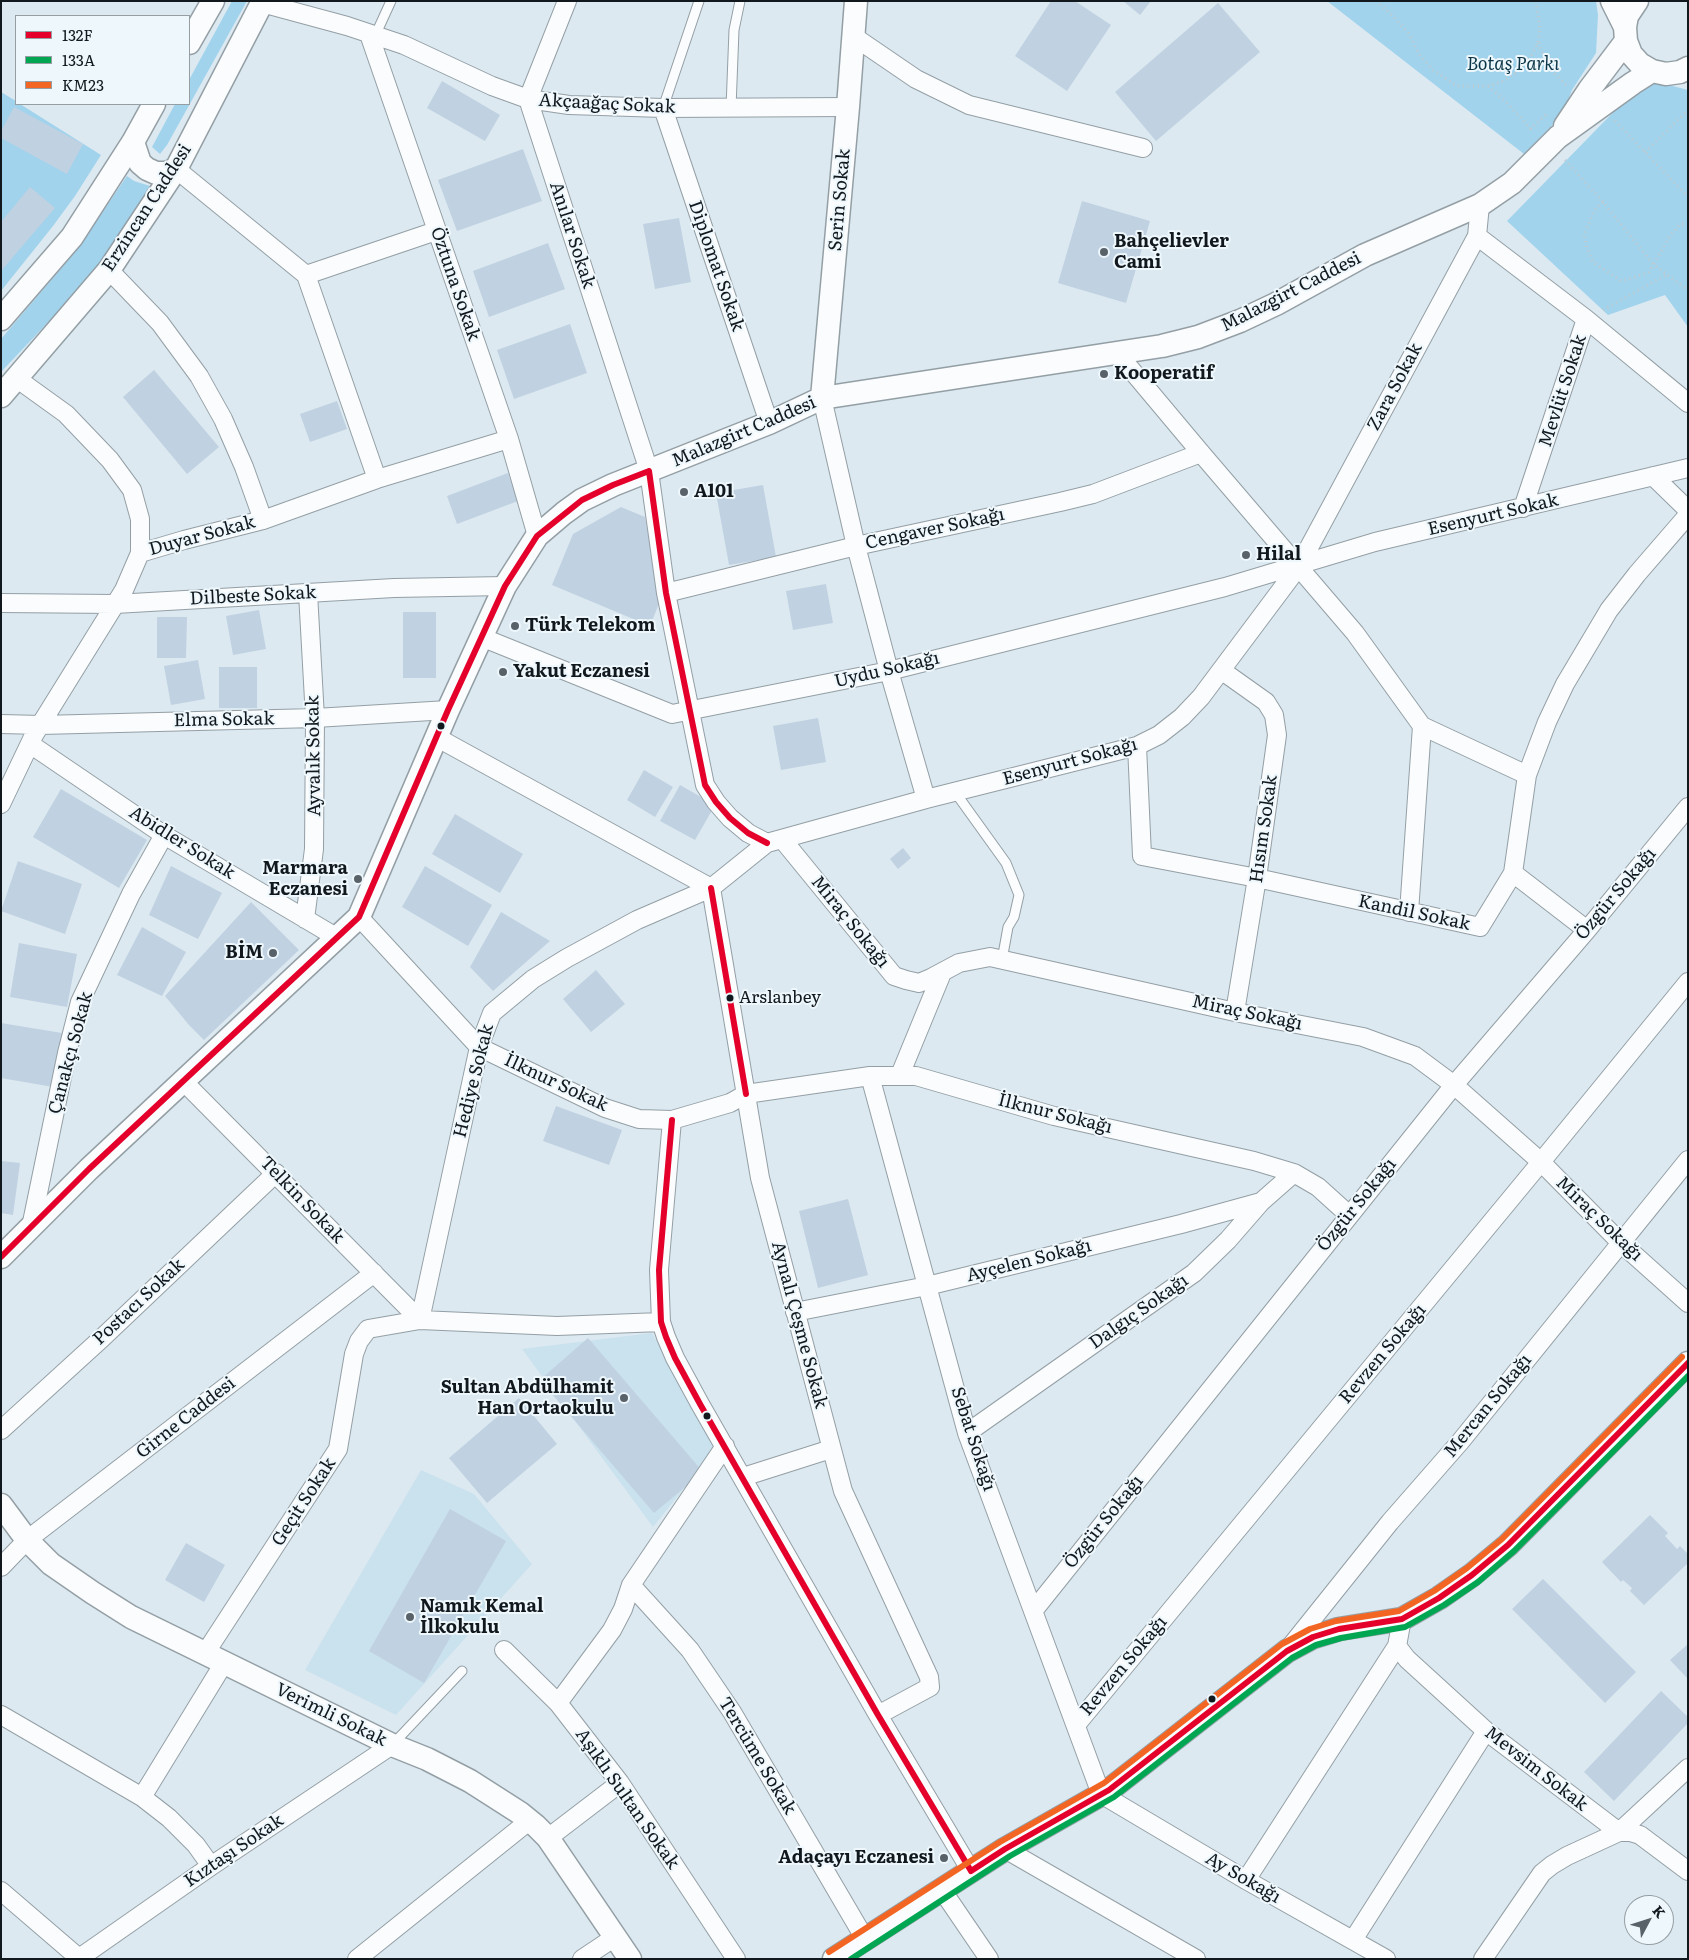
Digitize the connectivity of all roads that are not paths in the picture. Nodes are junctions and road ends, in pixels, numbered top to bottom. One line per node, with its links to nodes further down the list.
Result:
1 (213, 1): 13 (street)
2 (391, 1): 10 (lane)
3 (567, 1): 16 (street)
4 (699, 1): 19 (lane)
5 (740, 1): 20 (lane)
6 (856, 1): 12 (street, Serin Sokak)
7 (1612, 1): 11 (street)
8 (1637, 1): 11 (street)
9 (263, 2): 10 (street, Akçaağaç Sokak); 24 (street, Erzincan Caddesi)
10 (372, 34): 16 (street, Akçaağaç Sokak); 26 (street, Öztuna Sokak)
11 (1625, 34): 14 (street); 22 (street)
12 (853, 36): 18 (street, Serin Sokak); 23 (street)
13 (190, 41)
14 (1652, 71): 15 (street); 22 (street, Malazgirt Caddesi)
15 (1685, 73)
16 (528, 99): 19 (street, Akçaağaç Sokak); 41 (street, Anılar Sokak)
17 (153, 105): 21 (street)
18 (848, 107): 20 (street, Akçaağaç Sokak); 35 (street, Serin Sokak)
19 (663, 108): 20 (street, Akçaağaç Sokak); 37 (street, Diplomat Sokak)
20 (731, 108)
21 (133, 142): 24 (street); 30 (street)
22 (1553, 143): 25 (street, Malazgirt Caddesi)
23 (1143, 148)
24 (176, 169): 28 (street, Erzincan Caddesi); 29 (street)
25 (1480, 205): 27 (street, Zara Sokak); 32 (street, Malazgirt Caddesi)
26 (436, 231): 29 (street); 38 (street, Öztuna Sokak)
27 (1477, 236): 31 (street, Mevlüt Sokak); 51 (street, Zara Sokak)
28 (109, 270): 33 (street, Erzincan Caddesi); 47 (street)
29 (306, 274): 43 (street)
30 (1, 319)
31 (1586, 319): 36 (street); 44 (street, Mevlüt Sokak)
32 (1118, 354): 35 (street, Malazgirt Caddesi); 39 (street)
33 (16, 378): 34 (street, Erzincan Caddesi); 50 (street)
34 (1, 396)
35 (822, 398): 37 (street, Malazgirt Caddesi); 49 (street)
36 (1688, 403)
37 (769, 423): 41 (street, Malazgirt Caddesi)
38 (509, 439): 43 (street, Duyar Sokak); 48 (street, Öztuna Sokak)
39 (1201, 454): 49 (street, Cengaver Sokağı); 51 (street)
40 (1688, 468): 42 (street, Esenyurt Sokak)
41 (650, 471): 48 (street, Malazgirt Caddesi); 54 (street, Anılar Sokak)
42 (1653, 476): 44 (street, Esenyurt Sokak); 45 (street)
43 (377, 479): 47 (street, Duyar Sokak)
44 (1523, 508): 51 (street, Esenyurt Sokak)
45 (1688, 510)
46 (1688, 515): 69 (street, Kandil Sokak)
47 (262, 520): 50 (street, Duyar Sokak)
48 (538, 536): 52 (street, Malazgirt Caddesi)
49 (856, 546): 54 (street, Cengaver Sokağı); 59 (street)
50 (140, 553): 56 (street, Duyar Sokak)
51 (1299, 566): 58 (street, Esenyurt Sokağı); 59 (street, Uydu Sokağı); 65 (street)
52 (505, 586): 53 (street, Dilbeste Sokak); 57 (street, Malazgirt Caddesi)
53 (308, 593): 56 (street, Dilbeste Sokak); 62 (street, Ayvalık Sokak)
54 (666, 593): 61 (street, Anılar Sokak)
55 (1, 603): 56 (street, Dilbeste Sokak)
56 (115, 604): 64 (street, Duyar Sokak)
57 (481, 637): 60 (street, Malazgirt Caddesi); 61 (street, Uydu Sokağı)
58 (1221, 670): 68 (street, Esenyurt Sokağı); 77 (street, Hısım Sokak)
59 (889, 671): 61 (street, Uydu Sokağı); 71 (street)
60 (448, 710): 62 (street, Elma Sokak); 66 (street, Malazgirt Caddesi)
61 (689, 710): 75 (street, Miraç Sokağı)
62 (315, 718): 64 (street, Elma Sokak); 81 (street, Ayvalık Sokak)
63 (1, 724): 64 (street, Elma Sokak)
64 (41, 725): 67 (street, Duyar Sokak)
65 (1422, 726): 69 (street); 79 (street)
66 (436, 737): 78 (street); 80 (street, Malazgirt Caddesi)
67 (30, 744): 72 (street, Duyar Sokak); 74 (street, Abidler Sokak)
68 (1137, 746): 70 (street, Esenyurt Sokağı); 77 (street, Kandil Sokak)
69 (1527, 775): 76 (street, Kandil Sokak)
70 (956, 792): 71 (street, Esenyurt Sokağı); 84 (lane)
71 (926, 799): 75 (street, Esenyurt Sokağı)
72 (1, 804)
73 (1688, 808): 82 (street, Özgür Sokağı)
74 (164, 834): 81 (street, Abidler Sokak); 101 (street, Çanakçı Sokak)
75 (774, 841): 78 (street, Hediye Sokak); 85 (street, Miraç Sokağı)
76 (1513, 873): 79 (street, Kandil Sokak); 82 (street)
77 (1257, 878): 79 (street, Kandil Sokak); 87 (street, Hısım Sokak)
78 (711, 888): 88 (street, Hediye Sokak); 93 (street, Aynalı Çeşme Sokak)
79 (1409, 912)
80 (359, 917): 83 (street, Malazgirt Caddesi); 88 (street, İlknur Sokak)
81 (305, 919): 83 (street, Abidler Sokak)
82 (1587, 930): 92 (street, Özgür Sokağı)
83 (336, 937): 91 (street, Malazgirt Caddesi)
84 (1002, 960): 85 (street, Miraç Sokağı); 87 (street, Miraç Sokağı)
85 (942, 973): 89 (street)
86 (1688, 982): 96 (street, Revzen Sokağı)
87 (1235, 1012): 92 (street, Miraç Sokağı)
88 (479, 1047): 94 (street, İlknur Sokak); 108 (street, Hediye Sokak)
89 (900, 1075): 90 (street, İlknur Sokağı); 98 (street, İlknur Sokağı)
90 (870, 1076): 93 (street, İlknur Sokağı); 105 (street, Sebat Sokağı)
91 (184, 1081): 97 (street, Telkin Sokak); 101 (street, Malazgirt Caddesi)
92 (1454, 1085): 96 (street, Miraç Sokağı); 100 (street, Özgür Sokağı)
93 (746, 1094): 94 (street, İlknur Sokak); 107 (street, Aynalı Çeşme Sokak)
94 (672, 1120): 109 (street)
95 (1688, 1160): 102 (street, Mercan Sokağı)
96 (1541, 1162): 102 (street, Miraç Sokağı); 130 (street, Revzen Sokağı)
97 (276, 1173): 104 (street, Telkin Sokak); 111 (street, Postacı Sokak)
98 (1294, 1173): 99 (street, Dalgıç Sokağı); 100 (street, İlknur Sokağı)
99 (1261, 1202): 105 (street, Ayçelen Sokağı); 112 (street, Dalgıç Sokağı)
100 (1349, 1215): 120 (street, Özgür Sokağı)
101 (31, 1227): 103 (street, Malazgirt Caddesi)
102 (1621, 1243): 106 (street, Miraç Sokağı); 124 (street, Mercan Sokağı)
103 (1, 1257)
104 (374, 1273): 108 (street, Telkin Sokak); 117 (street, Girne Caddesi)
105 (927, 1286): 107 (street, Ayçelen Sokağı); 112 (street, Sebat Sokağı)
106 (1688, 1303)
107 (794, 1312): 114 (street, Aynalı Çeşme Sokak)
108 (420, 1320): 109 (street, Geçit Sokak); 125 (street, Geçit Sokak)
109 (661, 1322): 113 (street)
110 (1688, 1363): 121 (street)
111 (1, 1430)
112 (968, 1433): 120 (street, Sebat Sokağı)
113 (725, 1446): 115 (street); 119 (street)
114 (832, 1449): 115 (street); 129 (street, Aynalı Çeşme Sokak)
115 (743, 1477): 129 (street)
116 (1, 1505): 117 (street, Verimli Sokak)
117 (27, 1540): 118 (street, Girne Caddesi); 125 (street, Verimli Sokak)
118 (1, 1567)
119 (631, 1586): 127 (street); 148 (street, Tercüme Sokak)
120 (1034, 1610): 130 (street, Sebat Sokağı)
121 (1402, 1619): 122 (street); 124 (street)
122 (1397, 1646): 131 (street, Mevsim Sokak); 144 (street)
123 (504, 1650): 127 (street, Aşıklı Sultan Sokak)
124 (1287, 1651): 135 (street)
125 (215, 1658): 132 (street, Verimli Sokak); 136 (street, Geçit Sokak)
126 (462, 1671): 132 (lane)
127 (558, 1703): 134 (street, Aşıklı Sultan Sokak)
128 (1, 1715): 136 (street)
129 (878, 1715): 142 (street)
130 (1076, 1725): 135 (street, Sebat Sokağı)
131 (1486, 1731): 138 (street, Mevsim Sokak); 149 (street)
132 (392, 1745): 137 (street, Verimli Sokak); 141 (street, Kıztaşı Sokak)
133 (1688, 1768): 138 (street)
134 (620, 1782): 139 (street); 154 (street, Aşıklı Sultan Sokak)
135 (1101, 1794): 140 (street); 144 (street, Ay Sokağı)
136 (142, 1797): 141 (street)
137 (529, 1821): 139 (street, Verimli Sokak); 151 (street)
138 (1619, 1832): 143 (street, Mevsim Sokak); 159 (street)
139 (548, 1838): 147 (street, Verimli Sokak)
140 (1005, 1850): 142 (street); 157 (street)
141 (210, 1866): 150 (street, Kıztaşı Sokak)
142 (971, 1871): 145 (street)
143 (1688, 1871)
144 (1246, 1880): 149 (street, Ay Sokağı)
145 (942, 1890): 148 (street); 156 (street)
146 (1, 1891): 150 (street)
147 (615, 1938): 152 (street); 153 (street, Verimli Sokak)
148 (865, 1939): 155 (street)
149 (1353, 1940): 158 (street, Ay Sokağı)
150 (79, 1958)
151 (357, 1959)
152 (582, 1959)
153 (630, 1959)
154 (736, 1959)
155 (834, 1959)
156 (989, 1959)
157 (1196, 1959)
158 (1386, 1959)
159 (1483, 1959)

